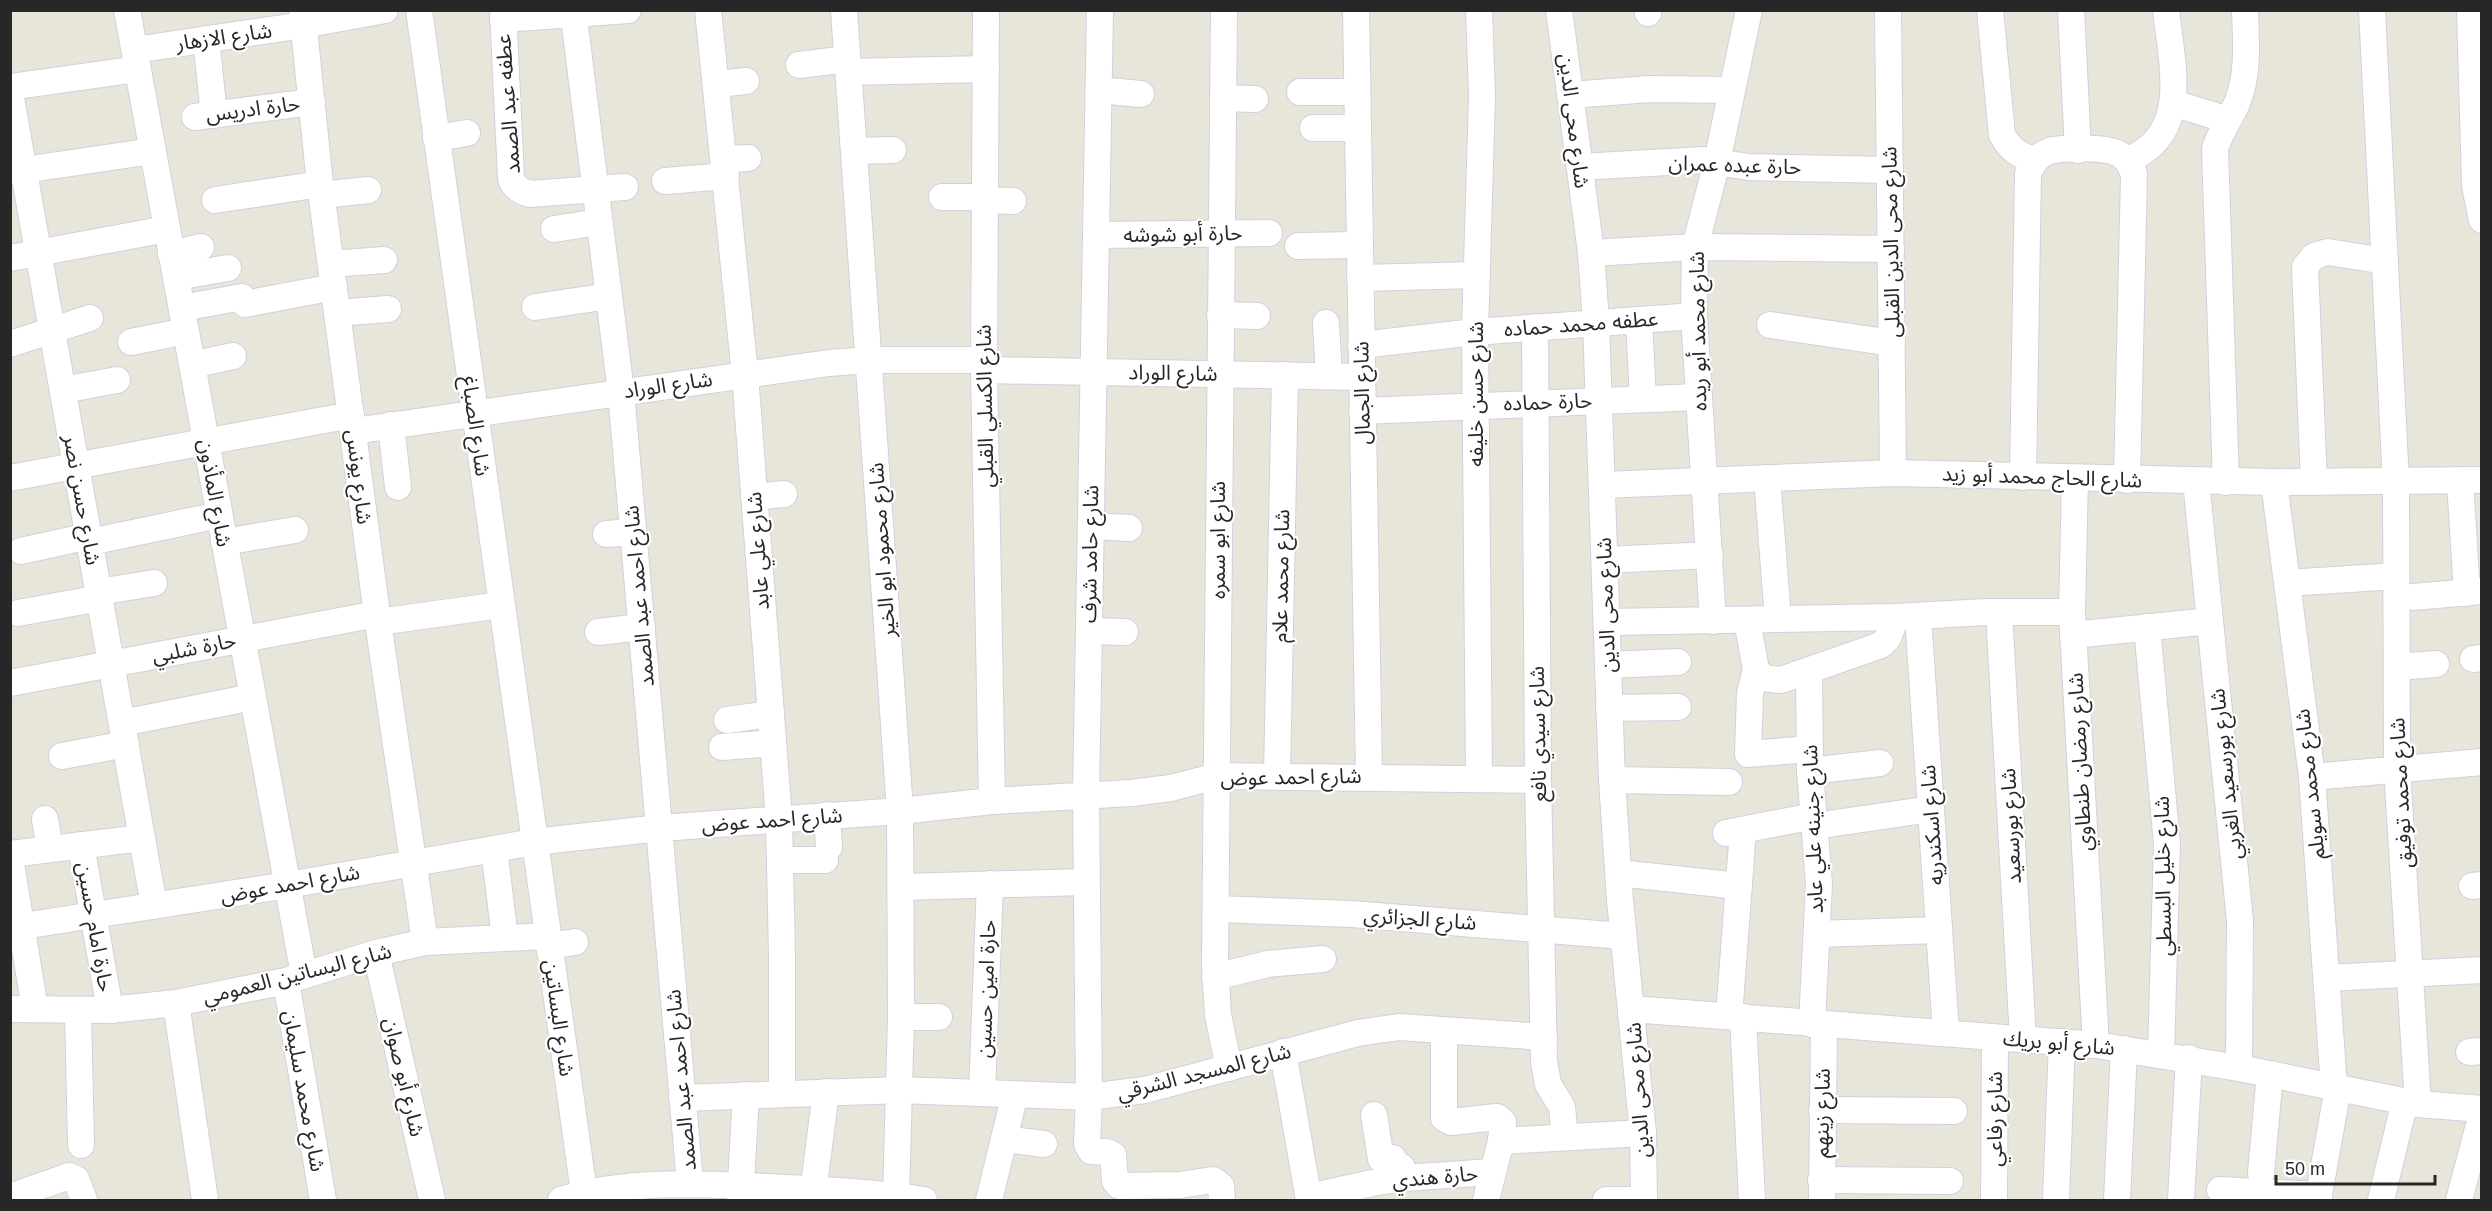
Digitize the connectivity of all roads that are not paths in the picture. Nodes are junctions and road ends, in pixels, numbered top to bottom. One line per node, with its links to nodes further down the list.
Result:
1 (127, 10): 25 (street, شارع المأذون)
2 (385, 10): 23 (street, شارع الازهار)
3 (419, 10): 47 (street, شارع الصباغ)
4 (628, 10): 21 (street)
5 (708, 10): 30 (street, شارع علي عابد)
6 (844, 10): 27 (street, شارع محمود ابو الخير)
7 (986, 10): 28 (street, شارع الكسلي القبلي)
8 (1100, 10): 32 (street, شارع حامد شرف)
9 (1224, 10): 39 (street, شارع ابو سمره)
10 (1356, 10): 35 (street, شارع الجمال)
11 (1479, 10): 87 (street, شارع حسن خليفه)
12 (1559, 10): 38 (street, شارع محى الدين)
13 (1749, 10): 33 (street, شارع محمد أبو ريده)
14 (1888, 10): 57 (street, شارع محى الدين القبلى)
15 (1990, 10): 52 (street)
16 (2071, 10): 49 (street)
17 (2166, 10): 42 (street)
18 (2245, 10): 43 (street)
19 (2372, 10): 84 (street, شارع محمد توفيق)
20 (2470, 10): 68 (street)
21 (573, 12): 22 (street); 61 (street, شارع احمد عبد الصمد)
22 (503, 15): 61 (street, عطفه عبد الصمد)
23 (302, 18): 24 (street, شارع الازهار); 41 (street, شارع يونس)
24 (206, 39): 25 (street, شارع الازهار); 41 (street, حارة ادريس)
25 (136, 59): 31 (street, شارع الازهار); 51 (street, شارع المأذون)
26 (799, 65): 27 (street)
27 (848, 66): 28 (street); 50 (street, شارع محمود ابو الخير)
28 (986, 69): 65 (street, شارع الكسلي القبلي)
29 (746, 81): 30 (street)
30 (717, 84): 55 (street, شارع علي عابد)
31 (10, 87)
32 (1098, 90): 37 (street); 74 (street, شارع حامد شرف)
33 (1732, 90): 38 (street); 54 (street, شارع محمد أبو ريده)
34 (1300, 92): 35 (street)
35 (1357, 92): 45 (street, شارع الجمال)
36 (10, 93): 58 (street, شارع حسن نصر)
37 (1141, 94)
38 (1571, 95): 56 (street, شارع محى الدين)
39 (1223, 98): 40 (street); 73 (street, شارع ابو سمره)
40 (1255, 99)
41 (312, 102): 62 (street, شارع يونس)
42 (2173, 103): 43 (street); 53 (street)
43 (2228, 120): 143 (street)
44 (1313, 128): 45 (street)
45 (1358, 128): 75 (street, شارع الجمال)
46 (467, 133): 47 (street)
47 (436, 138): 129 (street, شارع الصباغ)
48 (893, 150): 50 (street)
49 (2078, 150): 52 (street); 53 (street)
50 (854, 151): 111 (street, شارع محمود ابو الخير)
51 (153, 152): 58 (street); 70 (street, شارع المأذون)
52 (2035, 160): 135 (street)
53 (2128, 161): 139 (street)
54 (1717, 162): 56 (street, حارة عبده عمران); 57 (street, حارة عبده عمران); 78 (street, شارع محمد أبو ريده)
55 (733, 164): 59 (street); 116 (street, شارع علي عابد)
56 (1580, 167): 81 (street, شارع محى الدين)
57 (1890, 170): 79 (street, شارع محى الدين القبلى)
58 (17, 171): 80 (street, شارع حسن نصر)
59 (665, 181)
60 (625, 187): 61 (street)
61 (595, 188): 69 (street, شارع احمد عبد الصمد)
62 (321, 190): 63 (street); 66 (street); 88 (street, شارع يونس)
63 (368, 190)
64 (942, 197): 65 (street)
65 (985, 198): 67 (street); 113 (street, شارع الكسلي القبلي)
66 (215, 200)
67 (1013, 201)
68 (2481, 220)
69 (599, 222): 71 (street); 90 (street, شارع احمد عبد الصمد)
70 (167, 229): 80 (street); 85 (street, شارع المأذون)
71 (554, 229)
72 (1269, 233): 73 (street, حارة أبو شوشه)
73 (1221, 234): 74 (street, حارة أبو شوشه); 94 (street, شارع ابو سمره)
74 (1096, 236): 114 (street, شارع حامد شرف)
75 (1359, 245): 76 (street); 89 (street, شارع الجمال)
76 (1298, 246)
77 (201, 247): 85 (street)
78 (1695, 247): 79 (street); 81 (street); 96 (street, شارع محمد أبو ريده)
79 (1891, 249): 108 (street, شارع محى الدين القبلى)
80 (39, 253): 82 (street); 104 (street, شارع حسن نصر)
81 (1591, 253): 101 (street, شارع محى الدين)
82 (10, 258)
83 (384, 260): 88 (street)
84 (2385, 261): 145 (street); 146 (street, شارع محمد توفيق)
85 (174, 266): 86 (street); 98 (street, شارع المأذون)
86 (228, 268)
87 (1477, 274): 89 (street); 105 (street, شارع حسن خليفه)
88 (333, 276): 93 (street, شارع يونس); 98 (street)
89 (1360, 278): 109 (street, شارع الجمال)
90 (609, 296): 91 (street); 122 (street, شارع احمد عبد الصمد)
91 (535, 307)
92 (388, 309): 93 (street)
93 (338, 313): 130 (street, شارع يونس)
94 (1220, 315): 95 (street); 115 (street, شارع ابو سمره)
95 (1257, 315)
96 (1694, 316): 99 (street, عطفه محمد حماده); 123 (street, شارع محمد أبو ريده)
97 (90, 318): 104 (street)
98 (184, 319): 106 (street); 112 (street, شارع المأذون)
99 (1639, 320): 101 (street, عطفه محمد حماده); 125 (street)
100 (1326, 322): 118 (street)
101 (1596, 322): 103 (street, عطفه محمد حماده); 124 (street, شارع محى الدين)
102 (1770, 325): 108 (street)
103 (1535, 327): 105 (street, عطفه محمد حماده); 126 (street, شارع سيدي نافع)
104 (52, 329): 107 (street); 121 (street, شارع حسن نصر)
105 (1475, 332): 109 (street, عطفه محمد حماده); 127 (street, شارع حسن خليفه)
106 (131, 342)
107 (10, 344)
108 (1892, 344): 134 (street, شارع محى الدين القبلى)
109 (1361, 345): 119 (street, شارع الجمال)
110 (233, 356): 112 (street)
111 (869, 360): 113 (street, شارع الوراد); 116 (street, شارع الوراد); 217 (street, شارع محمود ابو الخير)
112 (192, 365): 132 (street, شارع المأذون)
113 (984, 365): 114 (street, شارع الوراد); 215 (street, شارع الكسلي القبلي)
114 (1094, 372): 115 (street, شارع الوراد); 152 (street, شارع حامد شرف)
115 (1219, 374): 117 (street, شارع الوراد); 206 (street, شارع ابو سمره)
116 (745, 375): 122 (street, شارع الوراد); 150 (street, شارع علي عابد)
117 (1285, 375): 118 (street, شارع الوراد); 207 (street, شارع محمد علام)
118 (1329, 376): 119 (street, شارع الوراد)
119 (1361, 376): 128 (street, شارع الجمال)
120 (117, 380): 121 (street)
121 (63, 390): 133 (street, شارع حسن نصر)
122 (621, 392): 129 (street, شارع الوراد); 155 (street, شارع احمد عبد الصمد)
123 (1698, 397): 125 (street, حارة حماده); 142 (street, شارع محمد أبو ريده)
124 (1600, 399): 125 (street, حارة حماده); 126 (street, حارة حماده); 147 (street, شارع محى الدين)
125 (1643, 399)
126 (1535, 402): 127 (street, حارة حماده); 211 (street, شارع سيدي نافع)
127 (1475, 405): 128 (street, حارة حماده); 210 (street, شارع حسن خليفه)
128 (1362, 411): 208 (street, شارع الجمال)
129 (474, 412): 131 (street, شارع الوراد); 168 (street, شارع الصباغ)
130 (352, 423): 131 (street, شارع الوراد); 132 (street, شارع الوراد); 172 (street, شارع يونس)
131 (391, 425): 148 (street)
132 (206, 441): 133 (street, شارع الوراد); 151 (street, شارع المأذون)
133 (76, 466): 136 (street, شارع الوراد); 157 (street, شارع حسن نصر)
134 (1893, 473): 135 (street, شارع الحاج محمد أبو زيد); 137 (street, شارع الحاج محمد أبو زيد)
135 (2023, 477): 138 (street, شارع الحاج محمد أبو زيد)
136 (10, 478)
137 (1767, 478): 142 (street, شارع الحاج محمد أبو زيد); 173 (street)
138 (2075, 478): 139 (street, شارع الحاج محمد أبو زيد); 178 (street, شارع رمضان طنطاوي)
139 (2127, 480): 140 (street, شارع الحاج محمد أبو زيد)
140 (2196, 481): 143 (street, شارع الحاج محمد أبو زيد); 176 (street, شارع بورسعيد الغربي)
141 (2471, 481): 146 (street, شارع الحاج محمد أبو زيد); 165 (street)
142 (1704, 482): 147 (street, شارع الحاج محمد أبو زيد); 160 (street, شارع محمد أبو ريده)
143 (2226, 482): 144 (street, شارع الحاج محمد أبو زيد)
144 (2274, 482): 145 (street, شارع الحاج محمد أبو زيد); 164 (street, شارع محمد سويلم)
145 (2314, 482): 146 (street, شارع الحاج محمد أبو زيد)
146 (2396, 482): 162 (street, شارع محمد توفيق)
147 (1602, 485): 161 (street, شارع محى الدين)
148 (398, 488)
149 (784, 494): 150 (street)
150 (754, 497): 196 (street, شارع علي عابد)
151 (219, 514): 157 (street); 158 (street, شارع المأذون)
152 (1091, 526): 153 (street); 181 (street, شارع حامد شرف)
153 (1129, 528)
154 (295, 530): 158 (street)
155 (633, 532): 156 (street); 179 (street, شارع احمد عبد الصمد)
156 (606, 534)
157 (89, 539): 159 (street); 166 (street, شارع حسن نصر)
158 (224, 542): 184 (street, شارع المأذون)
159 (21, 551)
160 (1710, 555): 161 (street); 175 (street, شارع محمد أبو ريده)
161 (1605, 560): 177 (street, شارع محى الدين)
162 (2396, 576): 164 (street); 189 (street, شارع محمد توفيق)
163 (154, 583): 166 (street)
164 (2287, 583): 209 (street, شارع محمد سويلم)
165 (2474, 592): 167 (street)
166 (99, 595): 170 (street); 186 (street, شارع حسن نصر)
167 (2413, 597)
168 (501, 605): 172 (street, حارة شلبي); 224 (street, شارع الصباغ)
169 (1999, 612): 171 (street); 178 (street); 269 (street, شارع بورسعيد)
170 (18, 613)
171 (1907, 616): 173 (street); 191 (street); 216 (street, شارع اسكندريه)
172 (378, 618): 184 (street, حارة شلبي); 230 (street, شارع يونس)
173 (1778, 619): 174 (street)
174 (1747, 620): 175 (street); 190 (street)
175 (1713, 621): 177 (street)
176 (2210, 621): 180 (street); 277 (street, شارع بورسعيد الغربي)
177 (1607, 622): 188 (street, شارع محى الدين)
178 (2072, 623): 180 (street); 271 (street, شارع رمضان طنطاوي)
179 (642, 627): 182 (street); 222 (street, شارع احمد عبد الصمد)
180 (2147, 627): 274 (street, شارع خليل البسطي)
181 (1089, 631): 183 (street); 214 (street, شارع حامد شرف)
182 (598, 632)
183 (1125, 632)
184 (242, 639): 186 (street, حارة شلبي); 193 (street, شارع المأذون)
185 (1678, 662): 188 (street)
186 (111, 664): 192 (street, حارة شلبي); 198 (street, شارع حسن نصر)
187 (2436, 664): 189 (street)
188 (1608, 665): 195 (street, شارع محى الدين)
189 (2397, 667): 205 (street, شارع محمد توفيق)
190 (1756, 670): 191 (street); 202 (street)
191 (1809, 671): 202 (street, شارع جنينه علي عابد)
192 (10, 683)
193 (253, 698): 198 (street); 234 (street, شارع المأذون)
194 (1678, 707): 195 (street)
195 (1610, 708): 212 (street, شارع محى الدين)
196 (771, 714): 197 (street); 199 (street, شارع علي عابد)
197 (728, 720)
198 (124, 733): 201 (street); 223 (street, شارع حسن نصر)
199 (773, 743): 200 (street); 220 (street, شارع علي عابد)
200 (722, 747)
201 (62, 756)
202 (1810, 760): 204 (street); 221 (street, شارع جنينه علي عابد)
203 (2481, 762): 205 (street)
204 (1880, 763)
205 (2397, 769): 209 (street); 252 (street, شارع محمد توفيق)
206 (1217, 776): 207 (street, شارع احمد عوض); 214 (street, شارع احمد عوض); 238 (street, شارع ابو سمره)
207 (1277, 776): 208 (street, شارع احمد عوض)
208 (1369, 776): 210 (street, شارع احمد عوض)
209 (2312, 777): 255 (street, شارع محمد سويلم)
210 (1479, 778): 211 (street, شارع احمد عوض)
211 (1538, 780): 241 (street, شارع سيدي نافع)
212 (1612, 780): 213 (street); 231 (street, شارع محى الدين)
213 (1729, 782)
214 (1086, 795): 215 (street, شارع احمد عوض); 232 (street, شارع حامد شرف)
215 (992, 801): 217 (street, شارع احمد عوض)
216 (1931, 809): 221 (street); 242 (street, شارع اسكندريه)
217 (900, 811): 218 (street, شارع احمد عوض); 236 (street, شارع محمود ابو الخير)
218 (827, 815): 220 (street, شارع احمد عوض); 229 (street)
219 (45, 819): 226 (street)
220 (779, 819): 222 (street, شارع احمد عوض); 229 (street, شارع علي عابد)
221 (1814, 821): 235 (street); 243 (street, شارع جنينه علي عابد)
222 (660, 828): 224 (street, شارع احمد عوض); 287 (street, شارع احمد عبد الصمد)
223 (142, 838): 225 (street); 237 (street, شارع حسن نصر)
224 (534, 842): 227 (street, شارع احمد عوض); 246 (street, شارع البساتين)
225 (81, 845): 226 (street); 239 (street, حارة امام حسين)
226 (50, 849): 228 (street)
227 (494, 849): 230 (street, شارع احمد عوض); 245 (street)
228 (10, 856): 240 (street)
229 (780, 860): 282 (street, شارع علي عابد)
230 (414, 862): 234 (street, شارع احمد عوض); 247 (street, شارع يونس)
231 (1619, 873): 235 (street); 244 (street, شارع محى الدين)
232 (1086, 882): 233 (street); 286 (street, شارع حامد شرف)
233 (990, 884): 236 (street); 283 (street, حارة امين حسين)
234 (288, 885): 237 (street, شارع احمد عوض); 254 (street, شارع المأذون)
235 (1739, 886): 261 (street)
236 (901, 887): 262 (street, شارع محمود ابو الخير)
237 (154, 906): 239 (street, شارع احمد عوض)
238 (1216, 909): 241 (street, شارع الجزائري); 253 (street, شارع ابو سمره)
239 (93, 916): 240 (street, شارع احمد عوض); 260 (street, حارة امام حسين)
240 (16, 927): 257 (street)
241 (1543, 930): 244 (street, شارع الجزائري); 267 (street, شارع سيدي نافع)
242 (1939, 930): 243 (street); 266 (street, شارع اسكندريه)
243 (1817, 934): 264 (street, شارع جنينه علي عابد)
244 (1623, 936): 258 (street, شارع محى الدين)
245 (505, 938): 246 (street, شارع البساتين العمومي); 247 (street, شارع البساتين العمومي)
246 (548, 941): 248 (street, شارع البساتين العمومي); 314 (street, شارع البساتين)
247 (425, 942): 249 (street, شارع البساتين العمومي)
248 (575, 942)
249 (376, 953): 254 (street, شارع البساتين العمومي); 320 (street, شارع أبو صوان)
250 (1323, 959): 253 (street)
251 (2481, 970): 252 (street)
252 (2411, 974): 255 (street); 288 (street, شارع محمد توفيق)
253 (1215, 977): 276 (street, شارع ابو سمره)
254 (295, 978): 256 (street, شارع البساتين العمومي); 319 (street, شارع محمد سليمان)
255 (2327, 978): 279 (street, شارع محمد سويلم)
256 (176, 1003): 260 (street, شارع البساتين العمومي); 318 (street)
257 (23, 1009): 259 (street, شارع البساتين العمومي)
258 (1632, 1009): 261 (street, شارع أبو بريك); 295 (street, شارع محى الدين)
259 (78, 1010): 260 (street, شارع البساتين العمومي); 299 (street)
260 (110, 1010)
261 (1736, 1016): 264 (street, شارع أبو بريك); 326 (street)
262 (901, 1017): 263 (street); 280 (street, شارع محمود ابو الخير)
263 (939, 1017)
264 (1818, 1024): 266 (street, شارع أبو بريك); 290 (street, شارع زينهم)
265 (1444, 1030): 267 (street, شارع المسجد الشرقي); 273 (street, شارع المسجد الشرقي); 294 (street)
266 (1946, 1033): 268 (street, شارع أبو بريك)
267 (1544, 1037): 296 (street, شارع سيدي نافع)
268 (1995, 1038): 269 (street, شارع أبو بريك); 327 (street, شارع رفاعي)
269 (2023, 1039): 270 (street, شارع أبو بريك)
270 (2062, 1042): 271 (street, شارع أبو بريك); 328 (street)
271 (2096, 1045): 272 (street, شارع أبو بريك)
272 (2124, 1049): 274 (street, شارع أبو بريك); 329 (street)
273 (1283, 1052): 276 (street, شارع المسجد الشرقي); 316 (street)
274 (2162, 1054): 275 (street, شارع أبو بريك)
275 (2188, 1059): 277 (street, شارع أبو بريك); 330 (street)
276 (1229, 1068): 286 (street, شارع المسجد الشرقي)
277 (2239, 1068): 278 (street, شارع أبو بريك)
278 (2270, 1074): 279 (street, شارع أبو بريك); 301 (street)
279 (2336, 1088): 288 (street, شارع أبو بريك); 315 (street, شارع محمد سويلم)
280 (900, 1090): 281 (street, شارع المسجد الشرقي); 283 (street, شارع المسجد الشرقي); 312 (street, شارع محمود ابو الخير)
281 (826, 1092): 282 (street, شارع المسجد الشرقي); 311 (street)
282 (782, 1093): 285 (street, شارع المسجد الشرقي)
283 (982, 1093): 284 (street, شارع المسجد الشرقي)
284 (1015, 1094): 286 (street, شارع المسجد الشرقي); 297 (street)
285 (746, 1095): 287 (street, شارع المسجد الشرقي); 309 (street)
286 (1089, 1097): 310 (street, شارع حامد شرف)
287 (682, 1098): 304 (street, شارع احمد عبد الصمد)
288 (2411, 1103): 289 (street, شارع أبو بريك); 331 (street, شارع محمد توفيق)
289 (2481, 1109)
290 (1822, 1110): 291 (street); 305 (street, شارع زينهم)
291 (1954, 1111)
292 (2481, 1114): 332 (street)
293 (1374, 1115): 302 (street)
294 (1501, 1130): 296 (street); 300 (street)
295 (1643, 1133): 296 (street); 325 (street, شارع محى الدين)
296 (1565, 1137)
297 (1004, 1139): 298 (street); 322 (street)
298 (1044, 1144)
299 (81, 1145)
300 (1492, 1172): 302 (street, حارة هندي); 323 (street)
301 (2260, 1173)
302 (1404, 1179): 316 (street, حارة هندي)
303 (1950, 1181): 308 (street)
304 (690, 1183): 309 (street); 314 (street)
305 (1821, 1190): 308 (street)
306 (2220, 1190): 315 (street)
307 (1219, 1191): 310 (street)
308 (1914, 1191)
309 (741, 1193): 311 (street)
310 (1152, 1193)
311 (812, 1195): 312 (street)
312 (896, 1196): 321 (street)
313 (10, 1197): 317 (street)
314 (577, 1198)
315 (2319, 1198)
316 (1309, 1199)
317 (84, 1200)
318 (205, 1200)
319 (323, 1200)
320 (432, 1200)
321 (924, 1200)
322 (988, 1200)
323 (1486, 1200)
324 (1606, 1200): 325 (street)
325 (1644, 1200)
326 (1752, 1200)
327 (1994, 1200)
328 (2056, 1200)
329 (2117, 1200)
330 (2181, 1200)
331 (2381, 1200)
332 (2459, 1200)

